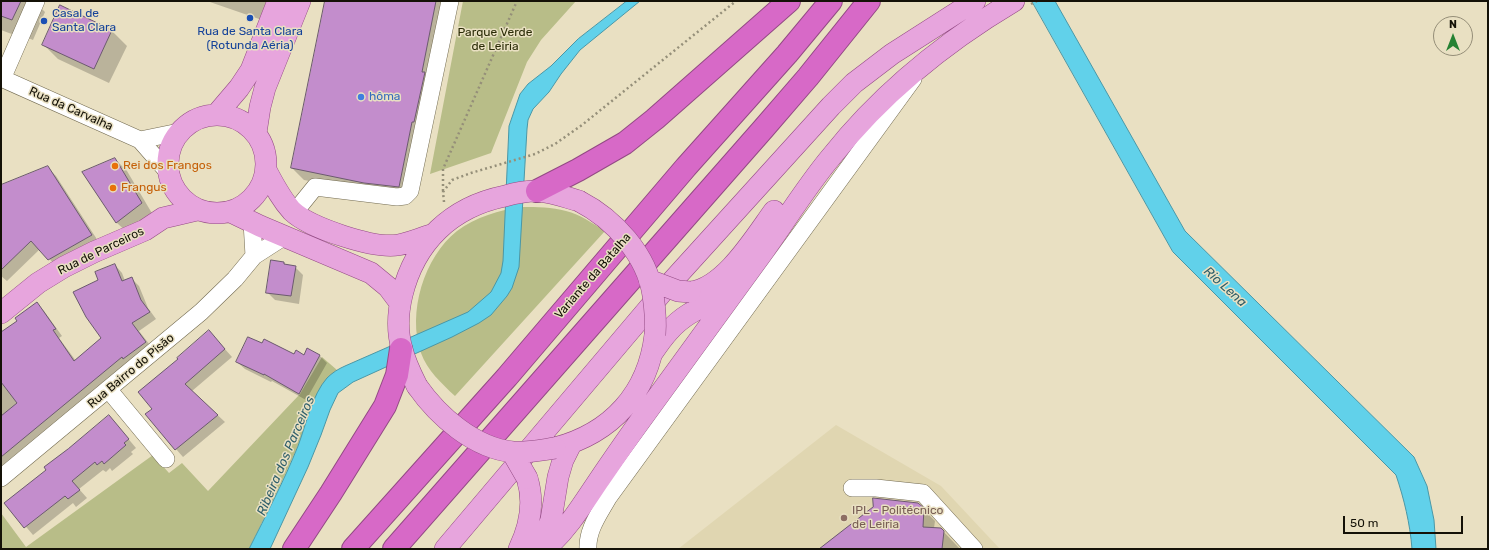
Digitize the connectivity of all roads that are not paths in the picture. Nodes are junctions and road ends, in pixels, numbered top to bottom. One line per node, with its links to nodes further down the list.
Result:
1 (36, 1): 12 (street)
2 (278, 1): 13 (main road)
3 (300, 1): 15 (main road)
4 (450, 1): 22 (street)
5 (789, 1): 19 (highway)
6 (831, 1): 41 (highway, Variante da Batalha)
7 (869, 1): 42 (highway)
8 (975, 1): 10 (main road)
9 (1008, 4): 11 (main road)
10 (955, 14): 28 (main road, bridge); 43 (main road)
11 (924, 63): 29 (main road); 47 (street)
12 (1, 78): 16 (street, Rua da Carvalha)
13 (216, 115): 14 (main road); 15 (main road)
14 (179, 132): 16 (street); 18 (main road)
15 (256, 133): 17 (main road)
16 (140, 140): 18 (street, Rua da Carvalha)
17 (266, 170): 21 (main road); 22 (main road)
18 (170, 179): 20 (main road); 23 (main road)
19 (537, 191): 25 (main road); 28 (main road, bridge)
20 (197, 210): 21 (main road); 23 (main road, Rua de Parceiros)
21 (232, 212): 24 (main road)
22 (294, 213): 25 (main road)
23 (163, 218): 31 (main road, Rua de Parceiros)
24 (252, 222): 26 (main road); 27 (street)
25 (440, 228): 30 (main road)
26 (285, 236): 27 (street, Rua Bairro do Pisão); 30 (main road)
27 (254, 256): 34 (street, Rua Bairro do Pisão)
28 (649, 280): 32 (main road, bridge)
29 (742, 280): 32 (main road); 46 (main road)
30 (400, 303): 33 (main road)
31 (1, 313)
32 (654, 344): 35 (main road)
33 (401, 349): 36 (main road, bridge); 40 (highway)
34 (108, 389): 37 (street); 38 (street, Rua Bairro do Pisão)
35 (563, 446): 36 (main road, bridge); 45 (main road)
36 (512, 452): 44 (main road, bridge)
37 (166, 459)
38 (1, 478)
39 (852, 488): 48 (street)
40 (294, 549)
41 (353, 549)
42 (394, 549)
43 (445, 549)
44 (519, 549)
45 (540, 549)
46 (545, 549)
47 (588, 549)
48 (974, 549)

